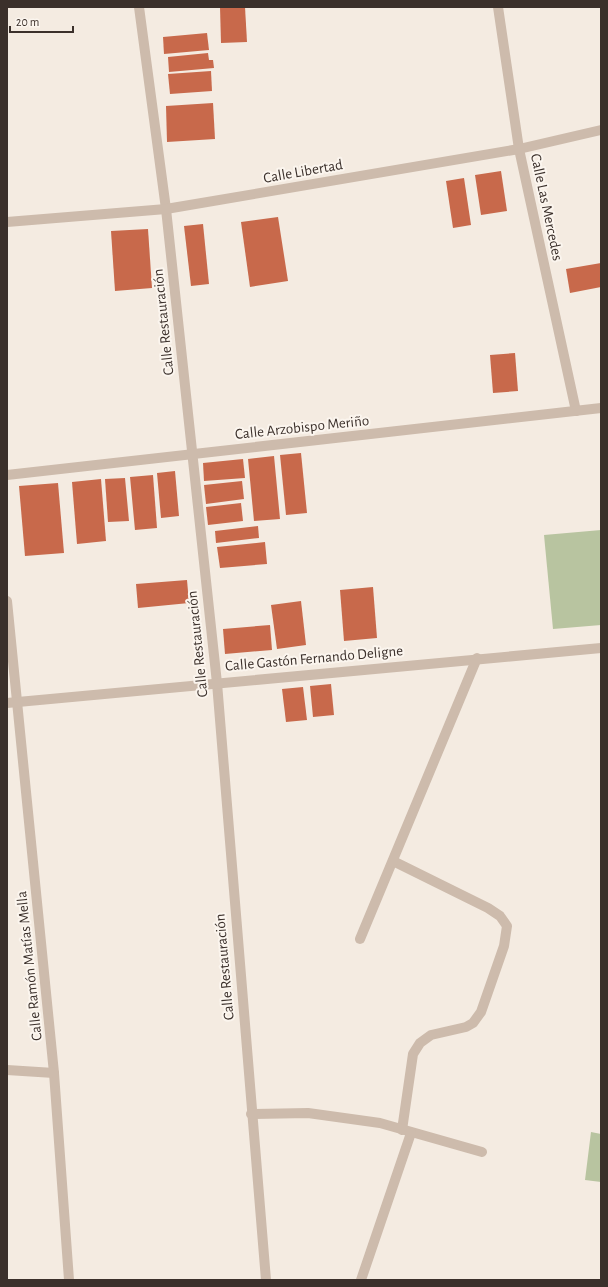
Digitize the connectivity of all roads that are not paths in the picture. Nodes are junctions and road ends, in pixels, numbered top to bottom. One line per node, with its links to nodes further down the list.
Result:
1 (139, 7): 5 (street, Calle Restauración)
2 (498, 7): 4 (street, Calle Las Mercedes)
3 (601, 130): 4 (street, Calle Libertad)
4 (519, 149): 5 (street, Calle Libertad); 8 (street, Calle Las Mercedes)
5 (166, 209): 6 (street, Calle Libertad); 9 (street, Calle Restauración)
6 (7, 222)
7 (601, 408): 8 (street, Calle Arzobispo Meriño)
8 (576, 411): 9 (street, Calle Arzobispo Meriño)
9 (192, 454): 10 (street, Calle Arzobispo Meriño); 14 (street, Calle Restauración)
10 (7, 475)
11 (7, 601): 15 (street, Calle Ramón Matías Mella)
12 (601, 648): 13 (street, Calle Gastón Fernando Deligne)
13 (477, 658): 14 (street, Calle Gastón Fernando Deligne); 16 (street)
14 (217, 683): 15 (street, Calle Gastón Fernando Deligne); 20 (street, Calle Restauración)
15 (12, 702): 19 (street, Calle Ramón Matías Mella)
16 (393, 861): 17 (street); 21 (street)
17 (360, 939)
18 (7, 1070): 19 (street)
19 (54, 1073): 23 (street, Calle Ramón Matías Mella)
20 (251, 1114): 21 (street); 24 (street, Calle Restauración)
21 (406, 1132): 22 (street); 25 (street)
22 (482, 1152)
23 (69, 1280)
24 (266, 1280)
25 (361, 1280)

